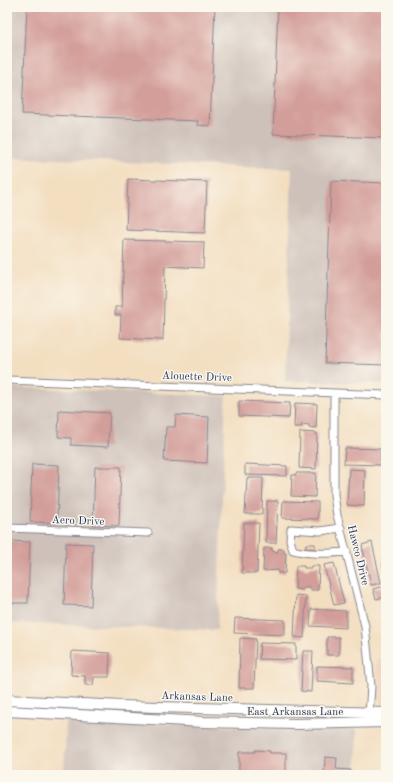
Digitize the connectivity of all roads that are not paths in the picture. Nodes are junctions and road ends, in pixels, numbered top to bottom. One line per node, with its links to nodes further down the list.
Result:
1 (7, 380): 2 (street, Alouette Drive)
2 (334, 393): 3 (street, Alouette Drive); 5 (street, Hawco Drive)
3 (386, 395)
4 (7, 528): 6 (street, Aero Drive)
5 (341, 528): 7 (street, Hawco Drive); 7 (street)
6 (148, 533)
7 (347, 552): 11 (street, Hawco Drive)
8 (7, 700): 11 (main road, Arkansas Lane)
9 (7, 711): 11 (main road, East Arkansas Lane)
10 (386, 713): 11 (main road, Arkansas Lane)
11 (369, 717): 12 (main road, East Arkansas Lane)
12 (386, 722)

